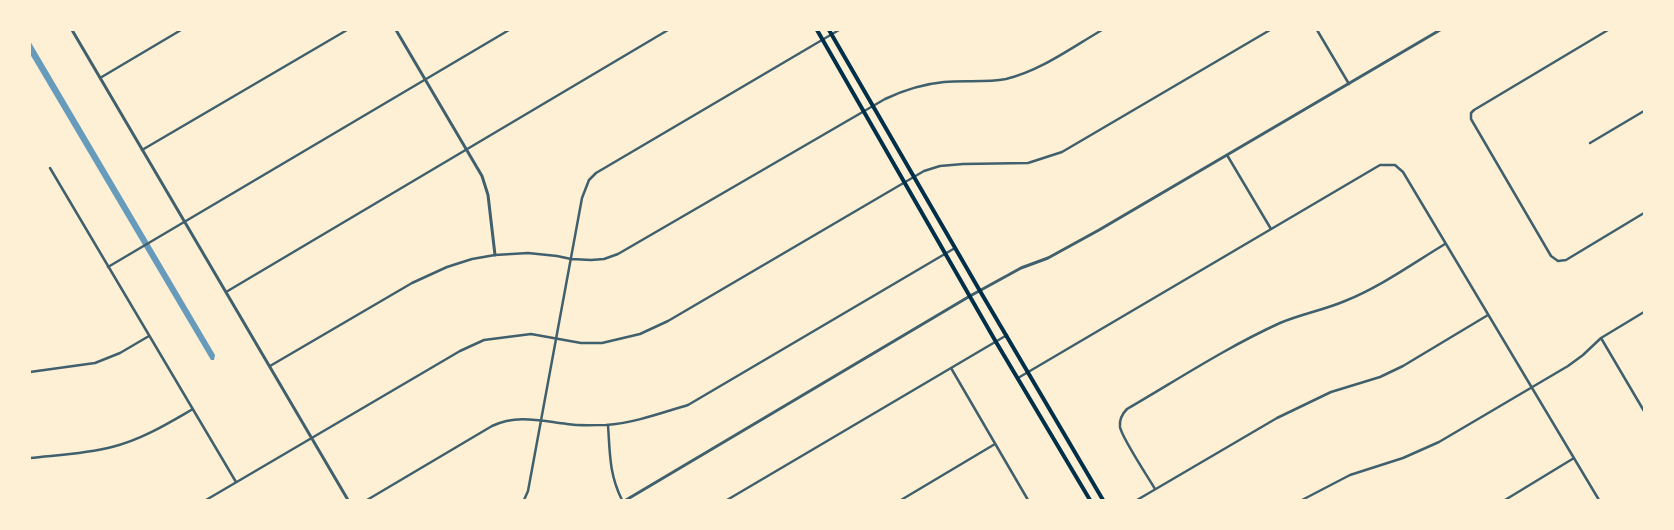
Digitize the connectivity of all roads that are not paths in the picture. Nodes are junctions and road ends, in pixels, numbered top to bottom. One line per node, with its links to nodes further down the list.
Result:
1 (72, 30): 16 (street)
2 (181, 30): 16 (street)
3 (347, 30): 23 (street)
4 (396, 30): 17 (street)
5 (509, 30): 17 (street)
6 (668, 30): 24 (street)
7 (817, 30): 15 (main road)
8 (840, 30): 14 (street)
9 (1102, 30): 19 (street)
10 (1270, 30): 27 (street)
11 (1317, 30): 18 (street)
12 (1440, 30): 18 (street)
13 (1608, 30): 29 (street)
14 (830, 32): 15 (street); 19 (main road)
15 (822, 40): 20 (main road); 36 (street)
16 (100, 78): 23 (street)
17 (426, 79): 24 (street); 30 (street)
18 (1349, 84): 25 (street)
19 (873, 105): 20 (street); 27 (main road)
20 (864, 111): 28 (main road); 36 (street)
21 (1644, 111): 22 (street)
22 (1590, 143)
23 (142, 150): 30 (street)
24 (467, 150): 35 (street); 39 (street)
25 (1227, 155): 31 (street); 38 (street)
26 (50, 168): 37 (street)
27 (915, 177): 28 (street); 33 (main road)
28 (904, 182): 34 (main road); 46 (street)
29 (1644, 214)
30 (184, 222): 37 (street); 39 (street)
31 (1270, 229): 32 (street); 50 (street)
32 (1445, 244): 42 (street); 63 (street)
33 (955, 248): 34 (street); 38 (main road)
34 (946, 254): 40 (main road); 57 (street)
35 (495, 255): 36 (street); 48 (street)
36 (571, 259): 46 (street)
37 (108, 267): 44 (street)
38 (980, 291): 40 (street); 43 (main road)
39 (226, 292): 48 (street)
40 (970, 296): 47 (main road); 69 (street)
41 (1644, 312): 45 (street)
42 (1488, 315): 53 (street); 63 (street)
43 (1007, 335): 47 (street); 50 (main road)
44 (149, 336): 51 (street); 54 (street)
45 (1601, 338): 53 (street); 55 (street)
46 (555, 339): 56 (street); 58 (street)
47 (996, 342): 49 (street); 52 (main road)
48 (270, 366): 58 (street)
49 (951, 368): 59 (street); 70 (street)
50 (1028, 371): 52 (street); 74 (main road)
51 (30, 372)
52 (1018, 378): 73 (main road)
53 (1531, 387): 61 (street); 76 (street)
54 (193, 409): 60 (street); 62 (street)
55 (1644, 411)
56 (541, 420): 57 (street); 66 (street); 67 (street)
57 (608, 425): 68 (street)
58 (311, 437): 62 (street); 65 (street)
59 (996, 444): 71 (street); 72 (street)
60 (30, 458)
61 (1574, 458): 77 (street); 78 (street)
62 (236, 482): 64 (street)
63 (1155, 489): 75 (street)
64 (206, 500)
65 (348, 500)
66 (367, 500)
67 (524, 500)
68 (622, 500)
69 (626, 500)
70 (726, 500)
71 (900, 500)
72 (1028, 500)
73 (1090, 500)
74 (1103, 500)
75 (1137, 500)
76 (1302, 500)
77 (1505, 500)
78 (1599, 500)

